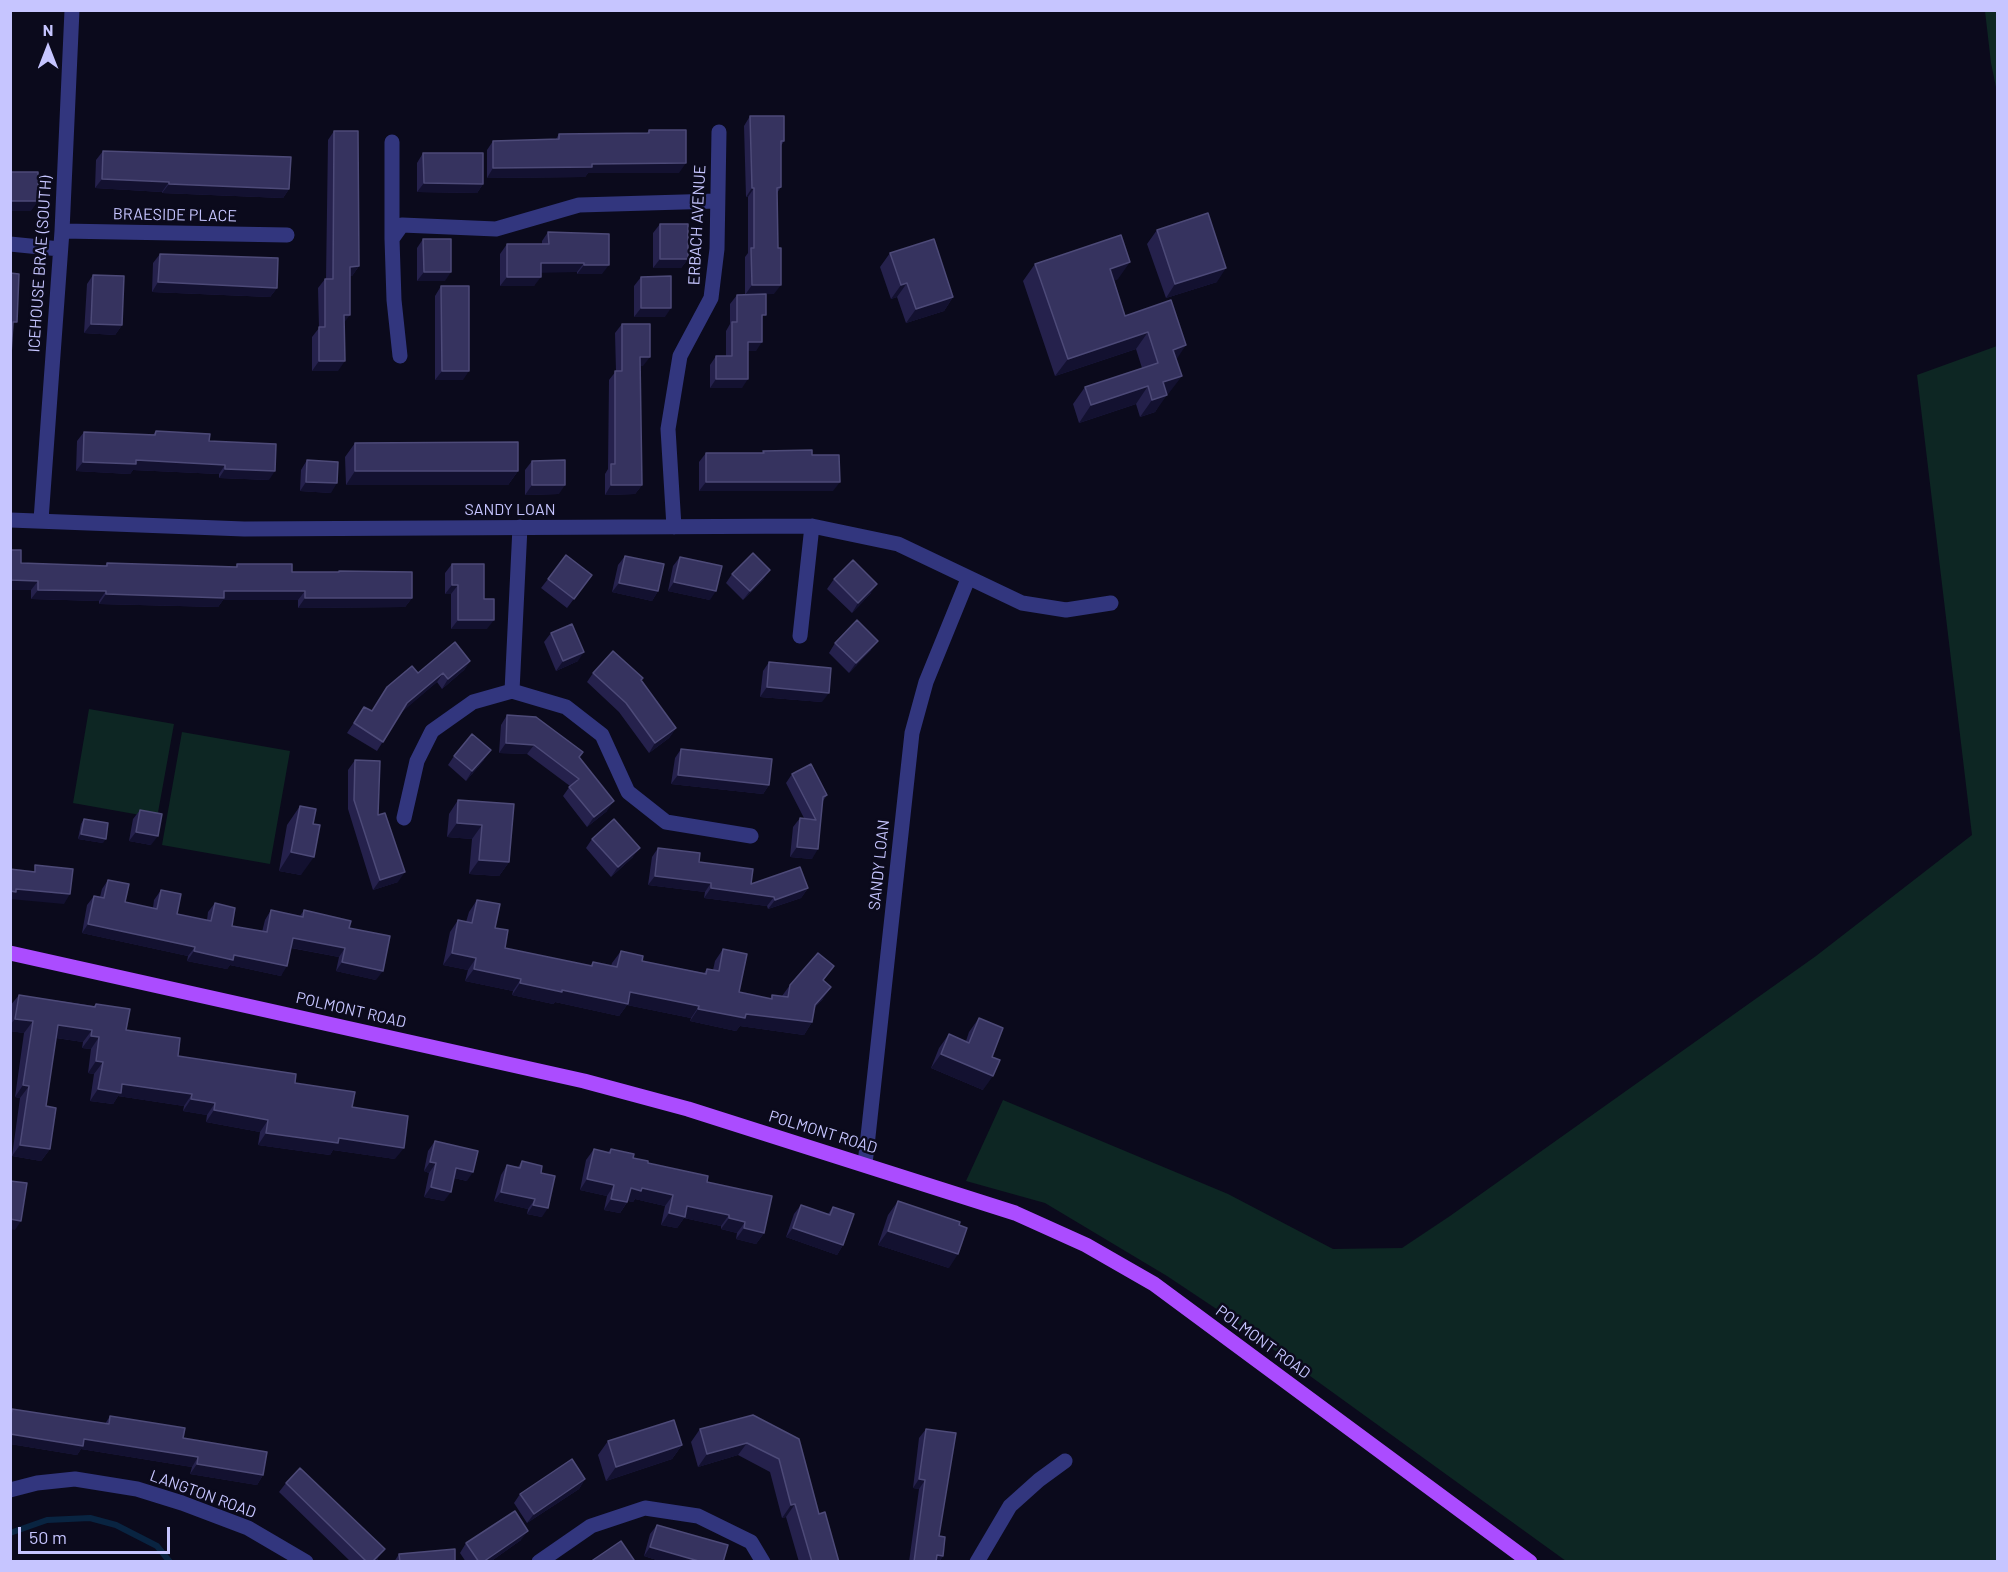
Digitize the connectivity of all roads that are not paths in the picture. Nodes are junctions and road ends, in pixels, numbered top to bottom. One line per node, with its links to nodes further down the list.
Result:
1 (72, 10): 5 (street, ICEHOUSE BRAE (SOUTH))
2 (719, 132): 4 (street, ERBACH AVENUE)
3 (392, 142): 7 (street)
4 (717, 201): 7 (street); 14 (street, ERBACH AVENUE)
5 (62, 231): 6 (street, BRAESIDE PLACE); 9 (street, ICEHOUSE BRAE (SOUTH))
6 (287, 235)
7 (392, 239): 10 (street)
8 (10, 244): 9 (street)
9 (60, 249): 12 (street, ICEHOUSE BRAE (SOUTH))
10 (400, 356)
11 (10, 519): 12 (street, SANDY LOAN)
12 (41, 520): 15 (street, SANDY LOAN)
13 (812, 526): 14 (street, SANDY LOAN); 16 (street, SANDY LOAN); 18 (street)
14 (674, 527): 15 (street, SANDY LOAN)
15 (520, 528): 19 (street)
16 (968, 579): 17 (street, SANDY LOAN); 23 (street, SANDY LOAN)
17 (1111, 603)
18 (800, 636)
19 (512, 691): 20 (street); 21 (street)
20 (404, 818)
21 (751, 836)
22 (10, 953): 23 (main road, POLMONT ROAD)
23 (865, 1164): 30 (main road, POLMONT ROAD)
24 (1065, 1461): 29 (street)
25 (10, 1490): 26 (street, LANGTON ROAD)
26 (306, 1562)
27 (539, 1562): 28 (street)
28 (763, 1562)
29 (977, 1562)
30 (1530, 1562)

